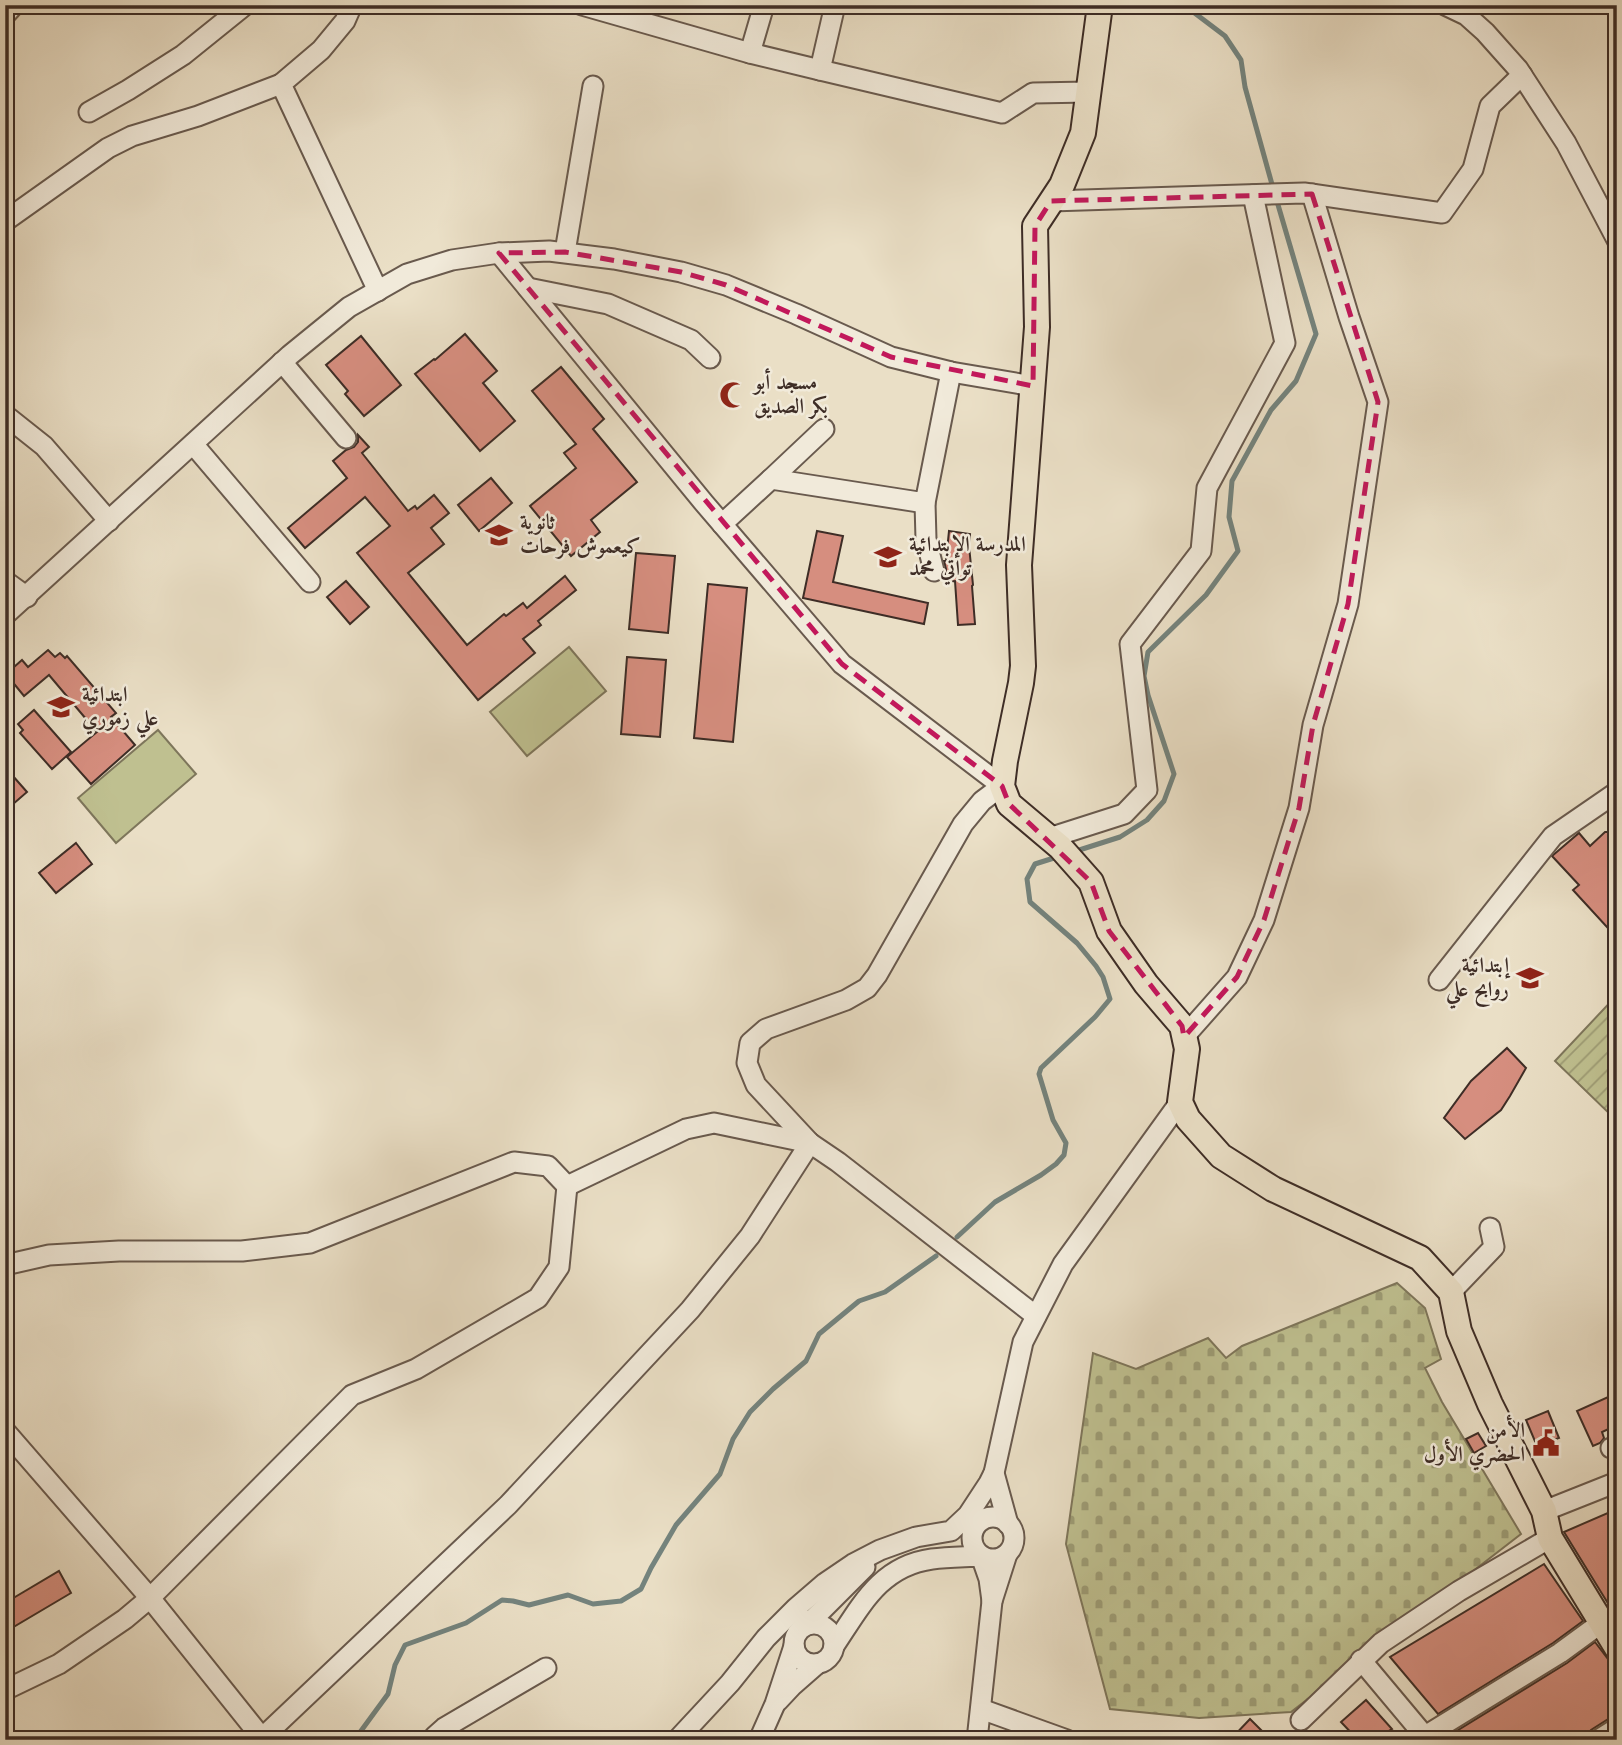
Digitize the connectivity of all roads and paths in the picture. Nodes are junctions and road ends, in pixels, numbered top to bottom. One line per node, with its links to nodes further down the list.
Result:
1 (14, 5): 9 (street)
2 (245, 5): 16 (street)
3 (352, 5): 13 (street)
4 (582, 5): 10 (street)
5 (764, 5): 10 (street)
6 (835, 5): 11 (street)
7 (1100, 5): 15 (main road)
8 (1444, 5): 12 (street)
9 (5, 15)
10 (750, 53): 11 (street)
11 (820, 71): 15 (street)
12 (1522, 75): 18 (street); 21 (street)
13 (281, 84): 20 (street); 25 (street)
14 (593, 86): 23 (street)
15 (1090, 92): 19 (main road)
16 (89, 112)
17 (1268, 194): 18 (street); 19 (street); 45 (street)
18 (1312, 194): 47 (street)
19 (1051, 201): 29 (main road)
20 (5, 221)
21 (1617, 240)
22 (499, 253): 23 (street); 24 (street); 25 (street)
23 (565, 253): 28 (street)
24 (528, 288): 26 (street); 37 (street)
25 (378, 291): 27 (street)
26 (710, 358)
27 (282, 362): 32 (street); 33 (street)
28 (951, 372): 29 (street); 35 (street)
29 (1033, 386): 43 (main road)
30 (5, 415): 36 (street)
31 (824, 429): 34 (street)
32 (346, 438)
33 (193, 444): 36 (street); 40 (street)
34 (771, 479): 35 (street); 37 (street)
35 (925, 503): 38 (street)
36 (109, 521): 41 (street)
37 (722, 524): 43 (street)
38 (934, 571)
39 (5, 581): 41 (street)
40 (310, 582)
41 (27, 597): 42 (street)
42 (5, 615)
43 (1002, 786): 45 (main road); 49 (street)
44 (1617, 792): 46 (street)
45 (1061, 848): 47 (main road)
46 (1439, 980)
47 (1184, 1037): 48 (main road)
48 (1180, 1102): 53 (main road); 54 (street)
49 (810, 1143): 50 (street); 54 (street); 85 (street)
50 (567, 1186): 52 (street); 69 (street)
51 (1490, 1228): 53 (street)
52 (5, 1265)
53 (1451, 1292): 58 (main road)
54 (1036, 1316): 56 (street)
55 (8, 1439): 69 (street)
56 (991, 1478): 59 (street); 60 (street); 61 (street)
57 (1617, 1482): 58 (street)
58 (1544, 1511): 62 (main road)
59 (979, 1522): 60 (street); 61 (street); 65 (street)
60 (1008, 1524): 64 (street)
61 (951, 1531): 63 (street)
62 (1550, 1538): 72 (main road); 76 (street)
63 (880, 1550): 67 (street); 68 (street)
64 (1007, 1554): 65 (street); 70 (street)
65 (981, 1556): 66 (street); 70 (street)
66 (903, 1567): 67 (street); 74 (street)
67 (859, 1573): 68 (street); 71 (street)
68 (825, 1584): 71 (street)
69 (150, 1598): 79 (street); 85 (street)
70 (992, 1601): 81 (street)
71 (801, 1616): 73 (street); 74 (street); 87 (street)
72 (1601, 1623): 75 (main road); 84 (street)
73 (794, 1646): 77 (street); 80 (street)
74 (834, 1646): 77 (street)
75 (1617, 1648)
76 (1361, 1660): 82 (street); 84 (street)
77 (817, 1664): 80 (street)
78 (545, 1668): 86 (street)
79 (5, 1690)
80 (775, 1704): 88 (street)
81 (981, 1709): 89 (street); 90 (street)
82 (1301, 1720)
83 (1617, 1728): 91 (street)
84 (1427, 1738)
85 (261, 1739)
86 (436, 1740)
87 (677, 1740)
88 (759, 1740)
89 (977, 1740)
90 (1067, 1740)
91 (1598, 1740)

